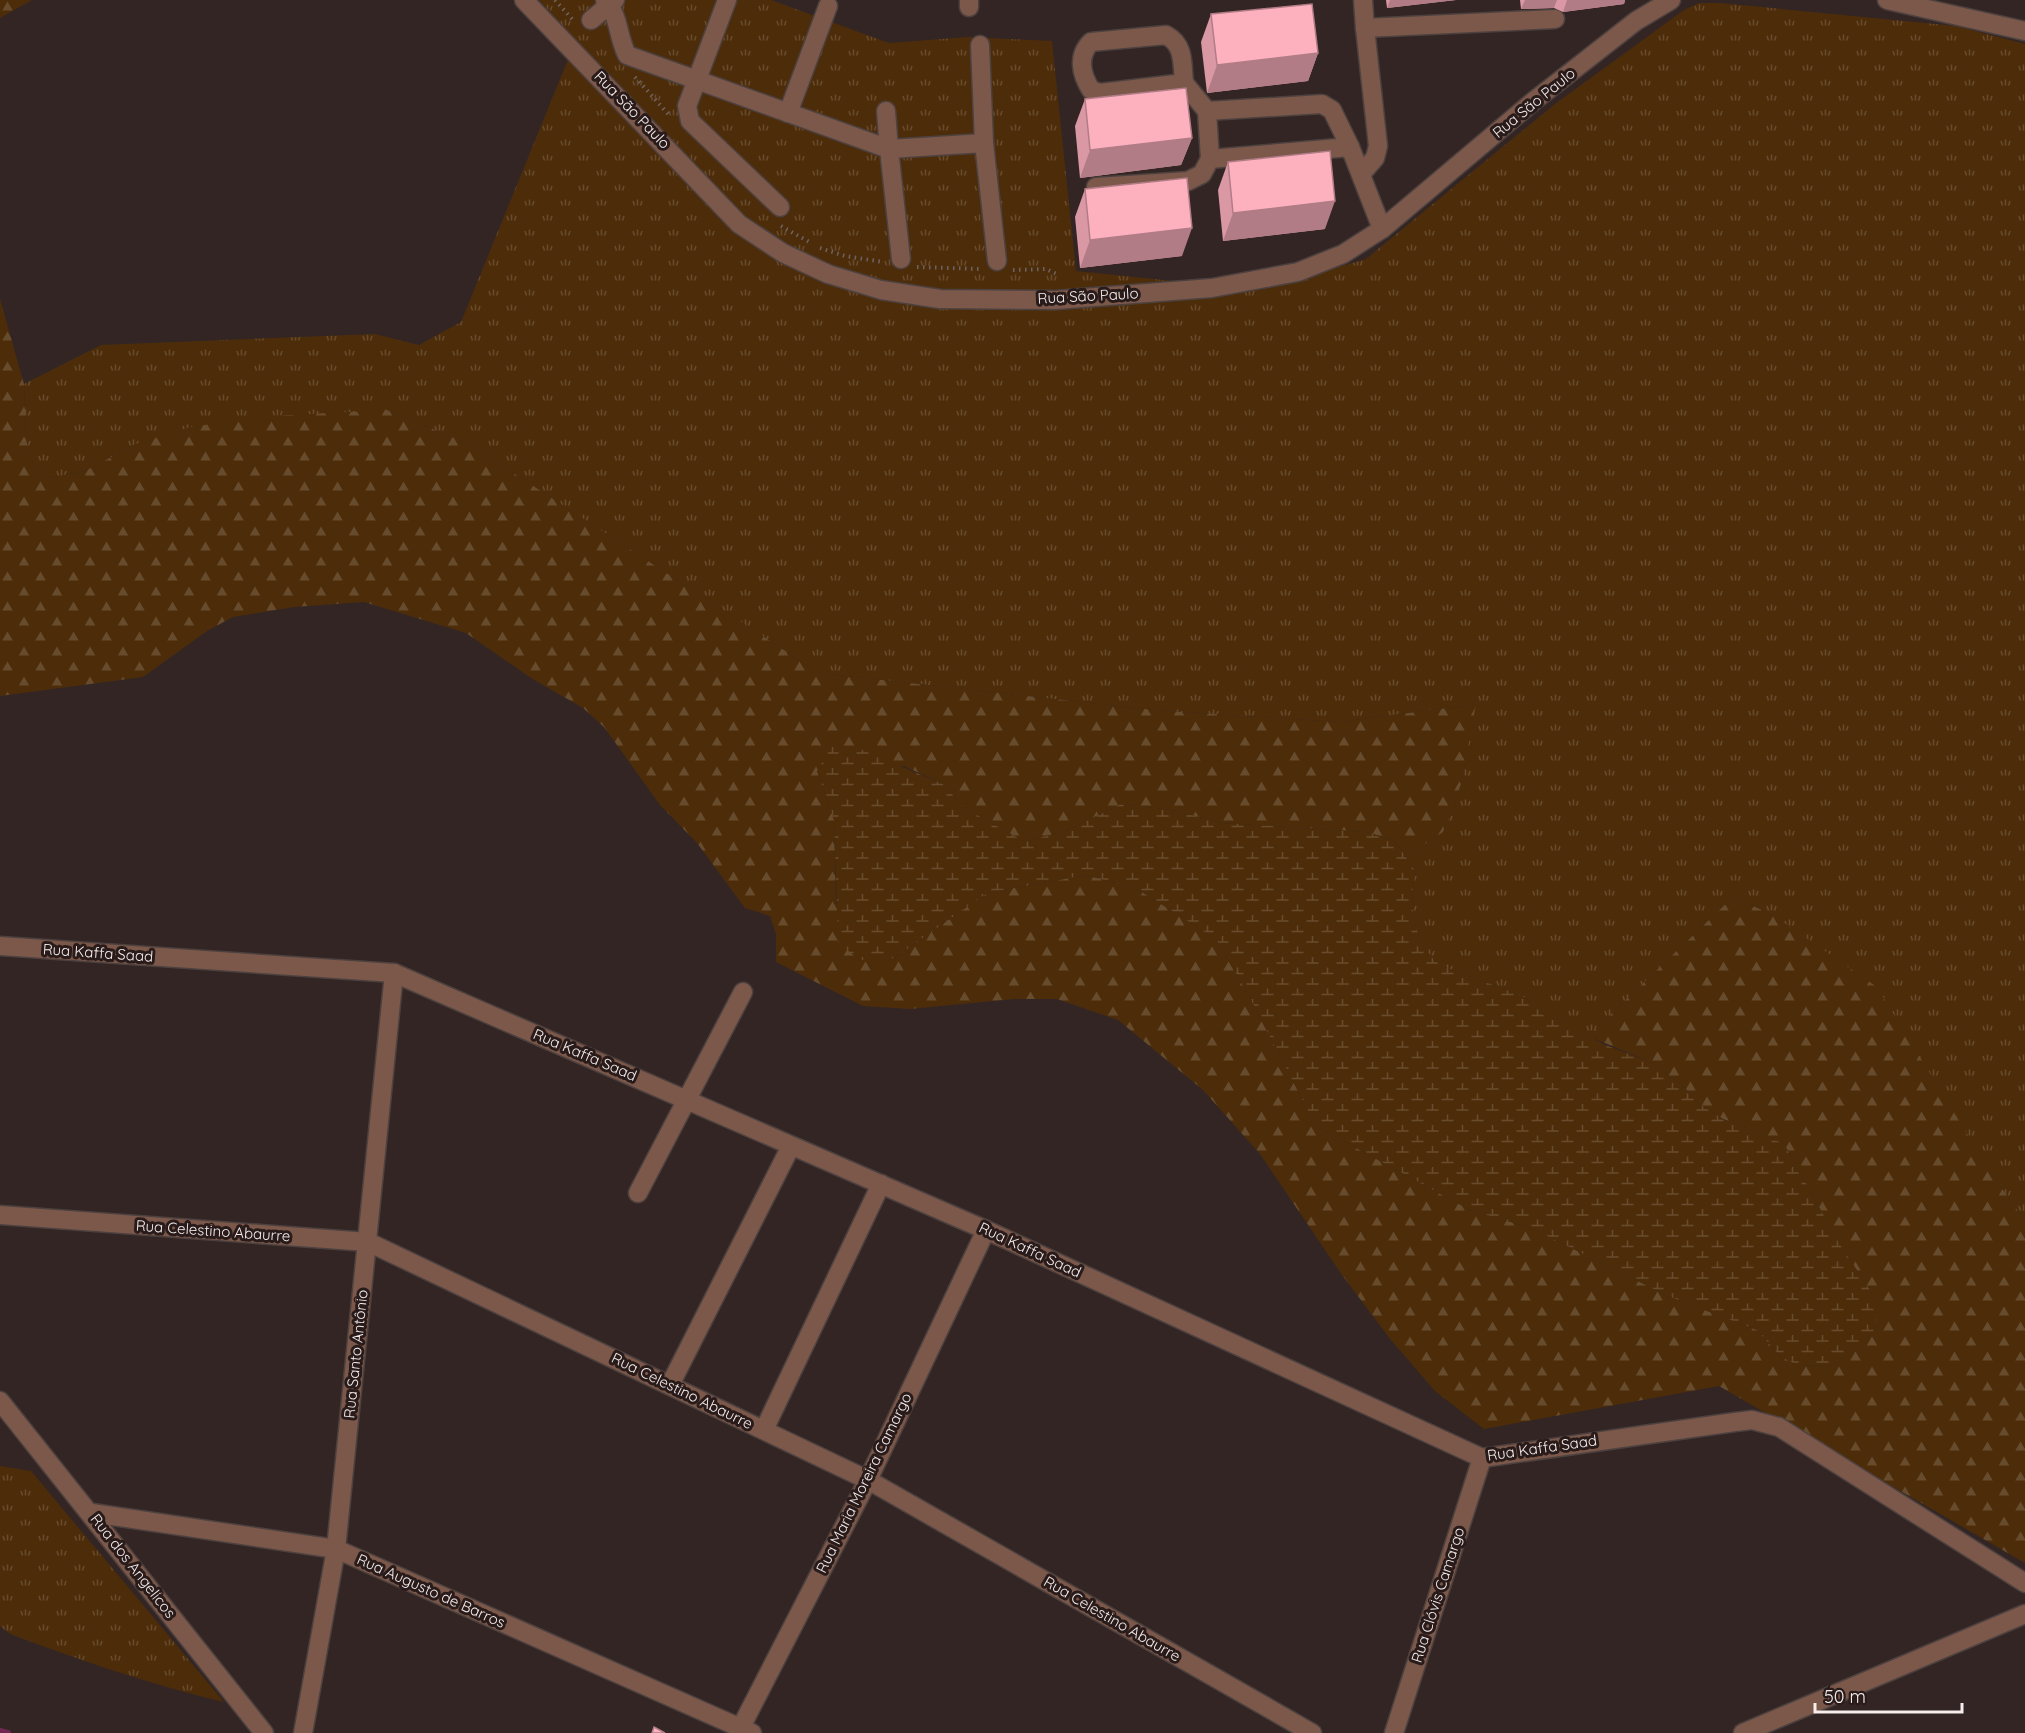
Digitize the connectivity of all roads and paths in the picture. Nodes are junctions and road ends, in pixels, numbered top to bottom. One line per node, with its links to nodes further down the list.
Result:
1 (524, 0): 25 (street, Rua São Paulo)
2 (727, 0): 13 (street)
3 (1363, 0): 10 (street)
4 (1671, 0): 25 (street, Rua São Paulo)
5 (1887, 0): 11 (street)
6 (610, 2): 9 (street); 13 (street)
7 (828, 6): 17 (street)
8 (1555, 19): 10 (street)
9 (591, 20)
10 (1365, 28): 22 (street)
11 (2025, 31)
12 (980, 45): 18 (street)
13 (697, 80): 17 (street); 24 (street)
14 (1184, 83): 14 (street); 16 (street)
15 (886, 111): 20 (street)
16 (1207, 111): 19 (street); 21 (street)
17 (788, 113): 20 (street)
18 (984, 143): 20 (street); 27 (street)
19 (1350, 147): 21 (street); 22 (street)
20 (889, 149): 26 (street)
21 (1210, 159): 23 (street)
22 (1360, 174): 25 (street)
23 (1096, 187)
24 (780, 207)
25 (1382, 229)
26 (901, 259)
27 (997, 261)
28 (0, 946): 29 (street, Rua Kaffa Saad)
29 (394, 973): 31 (street, Rua Kaffa Saad); 37 (street, Rua Santo Antônio)
30 (742, 992): 31 (street)
31 (686, 1099): 32 (street, Rua Kaffa Saad); 34 (street)
32 (791, 1146): 33 (street, Rua Kaffa Saad); 38 (street)
33 (881, 1184): 36 (street, Rua Kaffa Saad); 40 (street)
34 (638, 1193)
35 (0, 1215): 37 (street, Rua Celestino Abaurre)
36 (986, 1230): 41 (street, Rua Kaffa Saad); 42 (street, Rua Maria Moreira Camargo)
37 (368, 1242): 38 (street, Rua Celestino Abaurre); 44 (street, Rua Santo Antônio)
38 (670, 1386): 40 (street, Rua Celestino Abaurre)
39 (0, 1401): 43 (street, Rua dos Angelicos)
40 (764, 1430): 42 (street, Rua Celestino Abaurre)
41 (1482, 1458): 45 (street, Rua Kaffa Saad); 51 (street, Rua Clóvis Camargo)
42 (868, 1480): 47 (street, Rua Maria Moreira Camargo); 50 (street, Rua Celestino Abaurre)
43 (92, 1513): 44 (street, Rua Augusto de Barros); 48 (street, Rua dos Angelicos)
44 (336, 1549): 47 (street, Rua Augusto de Barros); 49 (street, Rua Santo Antônio)
45 (2025, 1582)
46 (2025, 1614): 52 (street)
47 (744, 1731)
48 (264, 1733)
49 (303, 1733)
50 (1312, 1733)
51 (1394, 1733)
52 (1743, 1733)

